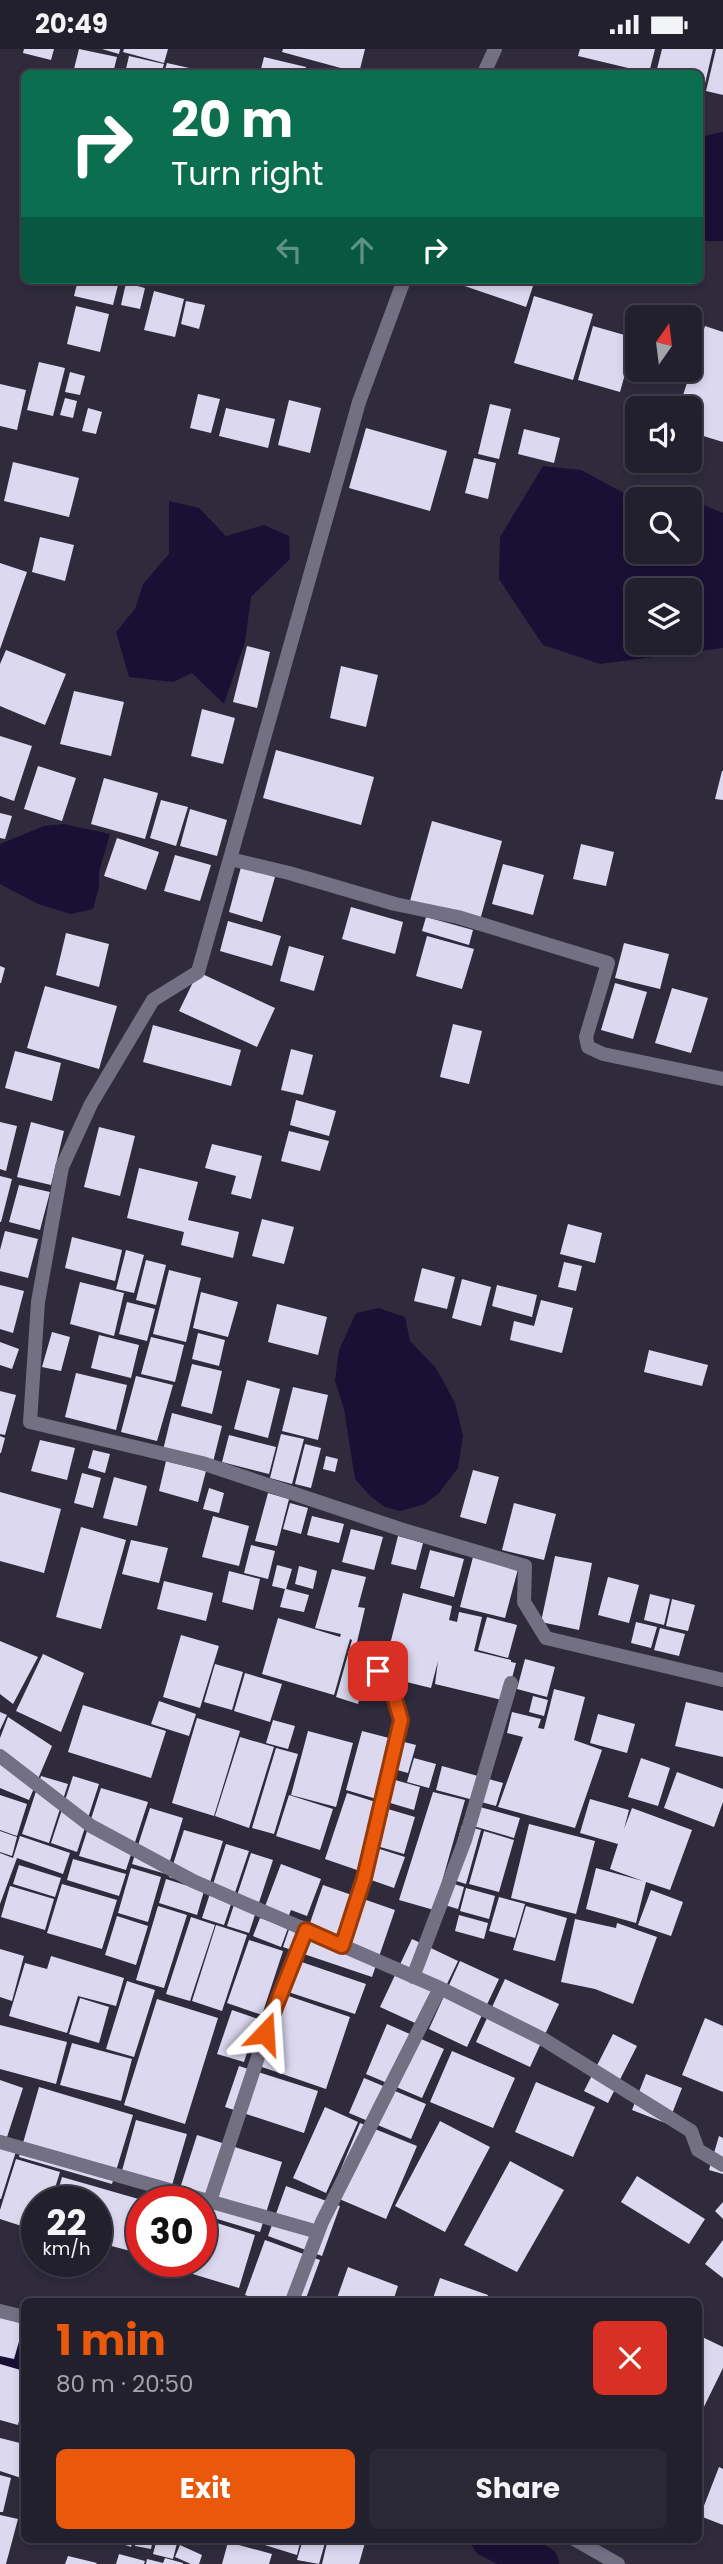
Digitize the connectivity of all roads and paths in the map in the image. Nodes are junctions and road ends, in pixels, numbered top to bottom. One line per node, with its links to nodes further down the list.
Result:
1 (495, 49): 2 (street)
2 (485, 70)
3 (403, 284): 4 (street)
4 (230, 859): 5 (street); 7 (street)
5 (723, 1079)
6 (378, 1671): 11 (street)
7 (723, 1680)
8 (511, 1683): 12 (street)
9 (0, 1756): 10 (street)
10 (306, 1930): 11 (street); 17 (street)
11 (342, 1946): 12 (street)
12 (413, 1977): 13 (street)
13 (440, 1988): 15 (street); 19 (street)
14 (0, 2141): 16 (street)
15 (723, 2165)
16 (158, 2186)
17 (215, 2186)
18 (217, 2203): 19 (street)
19 (318, 2232): 20 (street)
20 (293, 2298)
21 (0, 2311): 22 (street)
22 (21, 2316)
23 (581, 2543): 24 (street)
24 (618, 2564)

